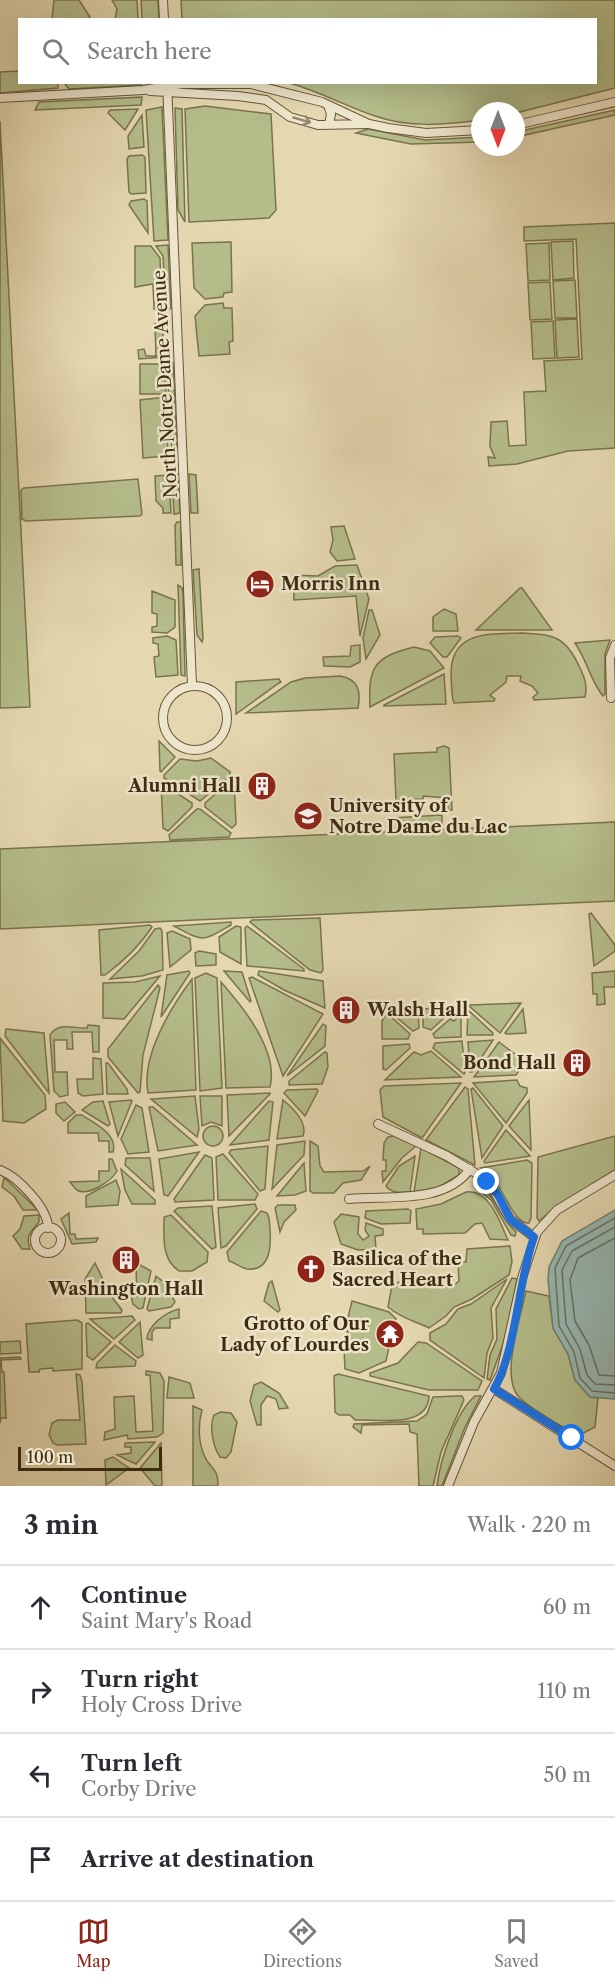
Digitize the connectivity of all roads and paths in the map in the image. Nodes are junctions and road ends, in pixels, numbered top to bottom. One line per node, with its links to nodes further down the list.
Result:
1 (163, 0): 2 (street)
2 (164, 18)
3 (167, 87): 4 (street); 6 (street); 8 (street, one-way to 8); 12 (street, North Notre Dame Avenue)
4 (0, 98)
5 (615, 102): 7 (street)
6 (328, 105): 8 (street); 9 (street)
7 (525, 123)
8 (329, 124): 9 (street)
9 (369, 124): 10 (street)
10 (471, 130)
11 (615, 645): 13 (street)
12 (192, 685): 12 (street)
13 (611, 698)
14 (378, 1124): 15 (street)
15 (470, 1169): 18 (street); 20 (street)
16 (0, 1170): 19 (street)
17 (615, 1175): 20 (street)
18 (349, 1199)
19 (48, 1228)
20 (534, 1237): 21 (street)
21 (494, 1389): 22 (street); 23 (street)
22 (615, 1466)
23 (448, 1486)

